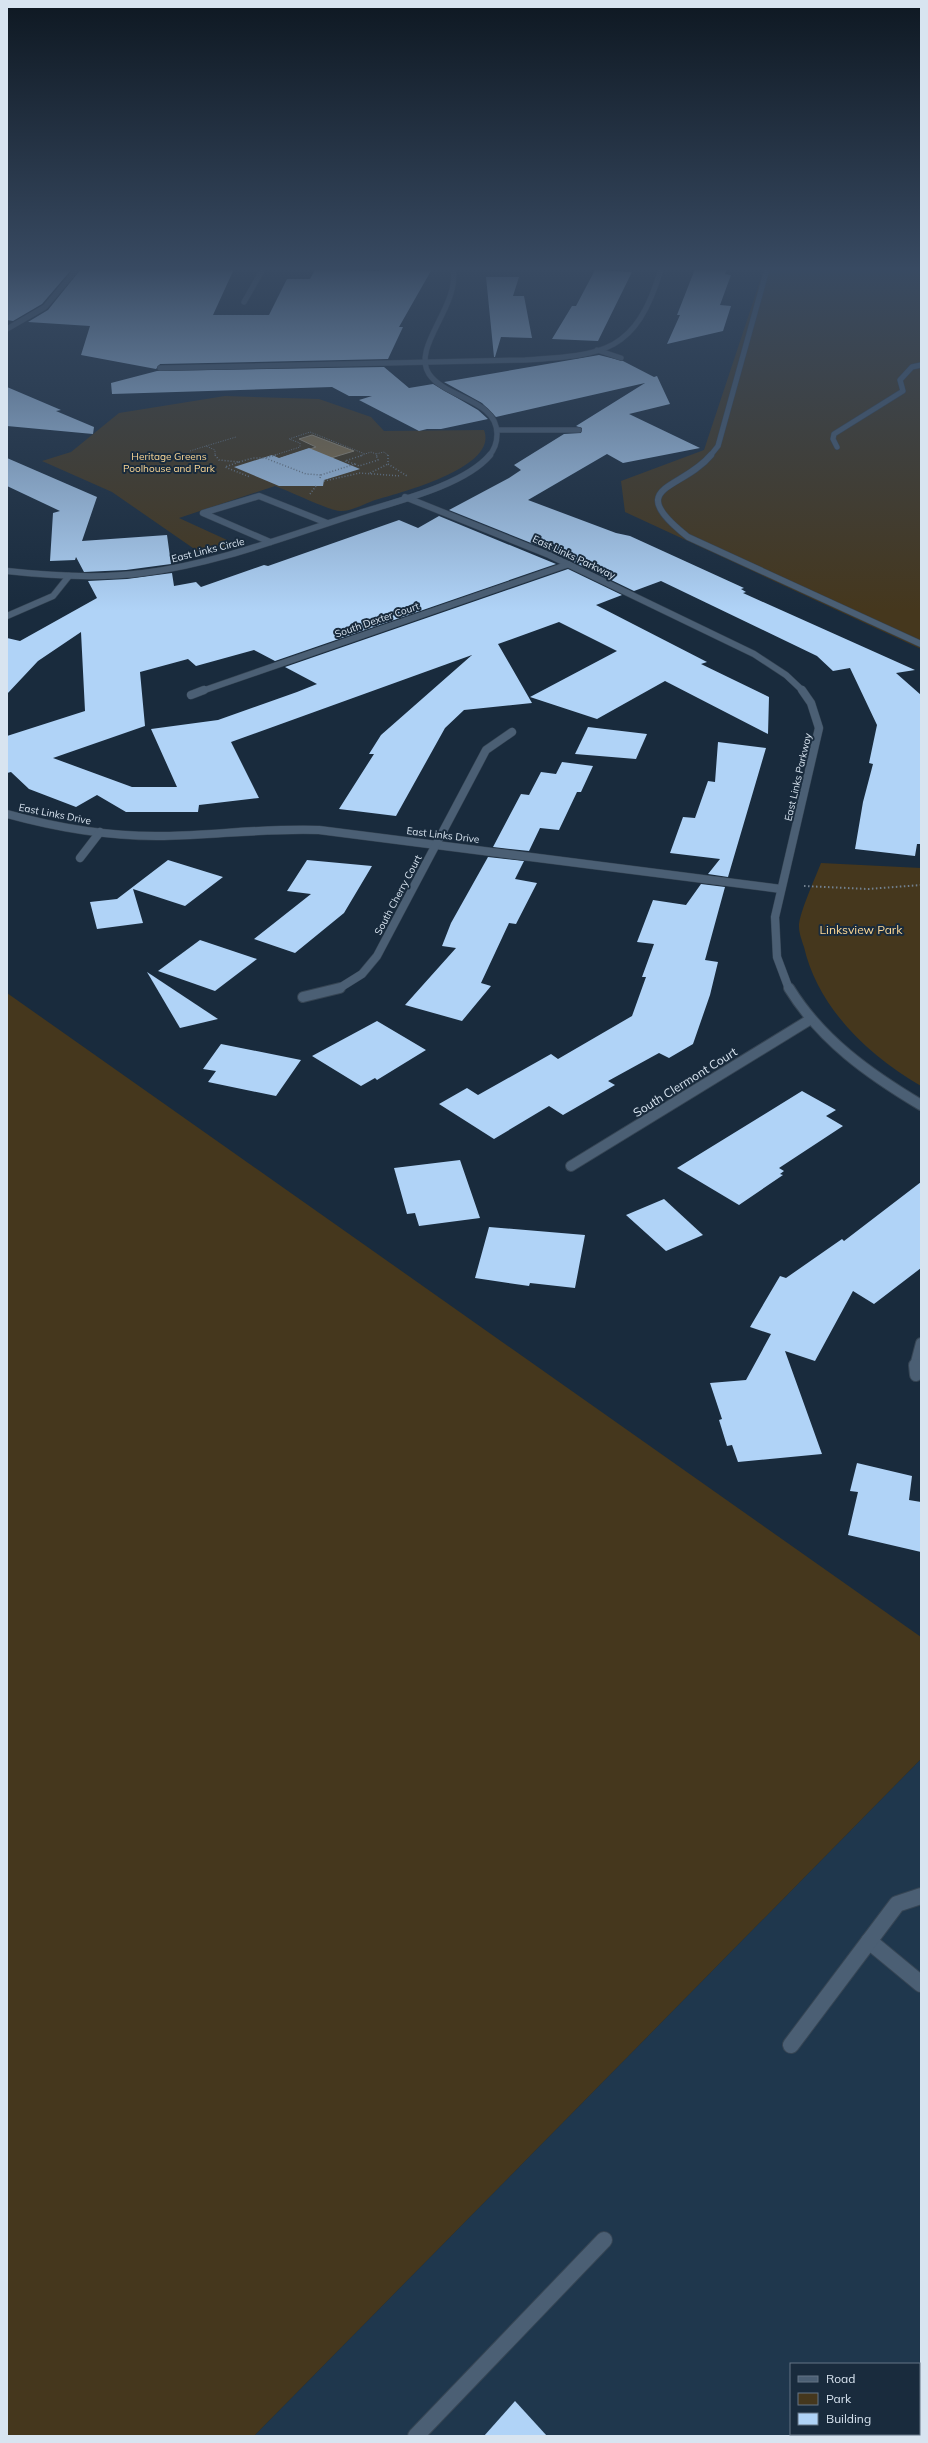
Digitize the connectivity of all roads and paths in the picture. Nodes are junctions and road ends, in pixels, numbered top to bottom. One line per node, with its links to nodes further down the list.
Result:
1 (442, 383): 4 (street)
2 (735, 383): 26 (street)
3 (901, 383): 8 (street)
4 (498, 430): 5 (street); 19 (street, East Links Circle)
5 (578, 430)
6 (236, 437): 7 (path)
7 (206, 446)
8 (837, 447)
9 (365, 454): 10 (path); 11 (path); 13 (path)
10 (376, 454): 13 (path); 14 (path)
11 (265, 458): 12 (path); 16 (path)
12 (239, 462)
13 (355, 464): 16 (path)
14 (388, 464): 15 (path); 15 (path)
15 (370, 473): 18 (path)
16 (321, 475): 17 (path)
17 (320, 478)
18 (324, 481)
19 (405, 497): 20 (street, East Links Circle); 22 (street, East Links Parkway)
20 (327, 523): 21 (street, East Links Circle); 21 (street)
21 (270, 542): 24 (street, East Links Circle)
22 (569, 564): 27 (street, South Dexter Court); 34 (street, East Links Parkway)
23 (7, 571): 24 (street, East Links Circle)
24 (69, 576): 25 (street)
25 (7, 616)
26 (921, 644)
27 (191, 695)
28 (512, 732): 31 (street, South Cherry Court)
29 (7, 814): 30 (street, East Links Drive)
30 (100, 832): 31 (street, East Links Drive); 32 (street, East Links Drive)
31 (436, 845): 34 (street, East Links Drive); 35 (street, South Cherry Court)
32 (80, 858)
33 (921, 885): 34 (path)
34 (782, 886): 36 (street, East Links Parkway)
35 (303, 998)
36 (811, 1019): 37 (street, East Links Parkway); 38 (street, South Clermont Court)
37 (921, 1105)
38 (571, 1166)
39 (921, 1343): 40 (street)
40 (916, 1375)
41 (921, 1896): 42 (street)
42 (869, 1941): 43 (street); 44 (street)
43 (921, 1984)
44 (791, 2045)
45 (604, 2240): 46 (street)
46 (416, 2436)

